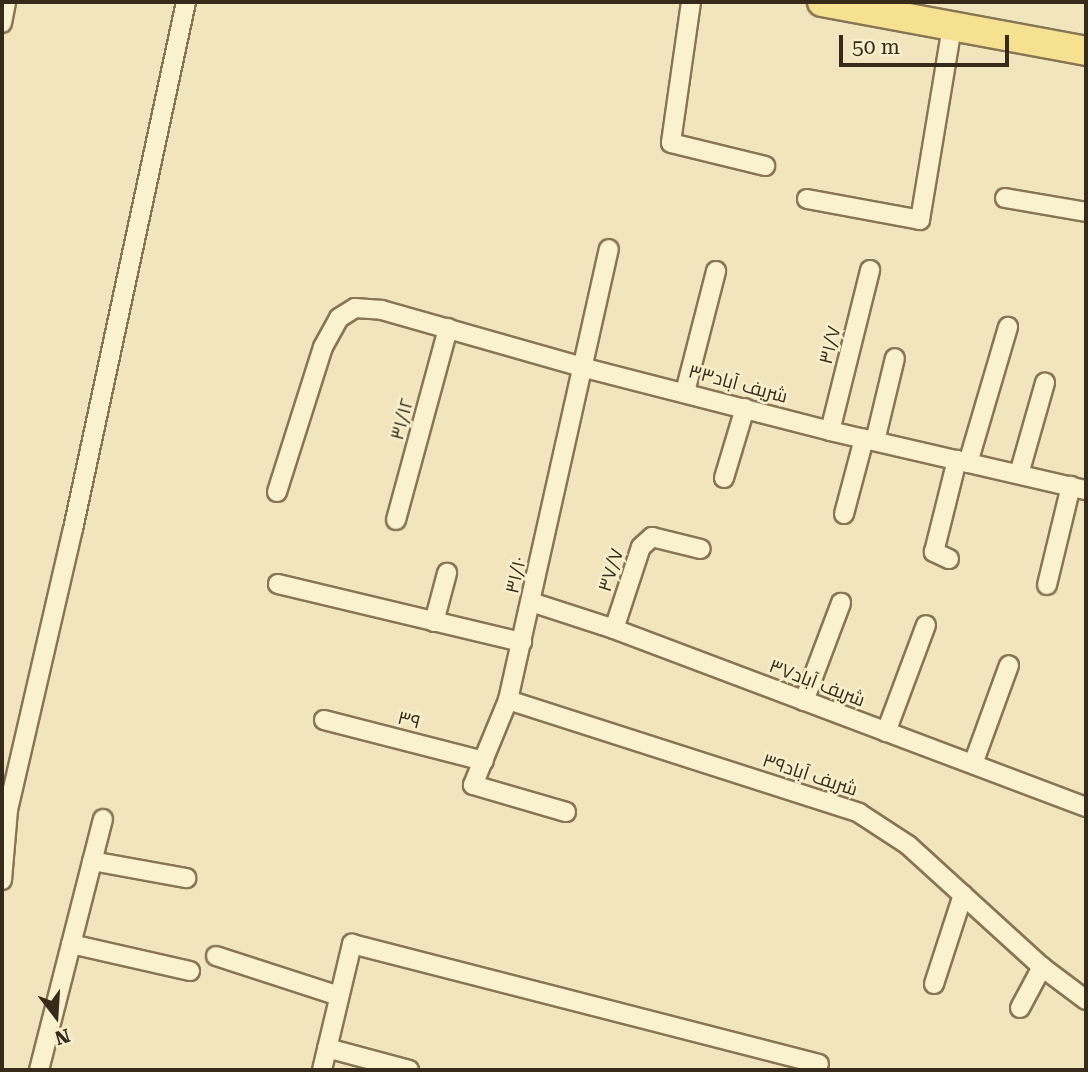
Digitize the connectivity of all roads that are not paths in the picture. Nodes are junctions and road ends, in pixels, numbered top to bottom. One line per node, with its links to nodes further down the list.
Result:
1 (6, 2): 6 (street)
2 (186, 2): 52 (street)
3 (691, 2): 8 (street)
4 (822, 2): 5 (main road)
5 (939, 16): 7 (main road); 10 (street)
6 (2, 23)
7 (1086, 51)
8 (765, 166)
9 (1005, 198): 11 (street)
10 (807, 200)
11 (1086, 212)
12 (609, 249): 18 (street, ۳۱/۱۰)
13 (870, 270): 22 (street, ۳۱/۷)
14 (716, 271): 20 (street)
15 (1008, 327): 24 (street)
16 (448, 328): 18 (street, شریف آباد۳۳); 28 (street, شریف آباد۳۳); 30 (street, ۳۱/۱۲)
17 (895, 358): 23 (street)
18 (584, 368): 20 (street, شریف آباد۳۳); 36 (street, ۳۱/۱۰)
19 (1045, 383): 25 (street)
20 (685, 392): 21 (street, شریف آباد۳۳)
21 (745, 408): 22 (street, شریف آباد۳۳); 26 (street)
22 (830, 430): 23 (street, شریف آباد۳۳)
23 (870, 440): 24 (street, شریف آباد۳۳); 29 (street)
24 (963, 461): 25 (street, شریف آباد۳۳); 32 (street)
25 (1019, 474): 27 (street, شریف آباد۳۳)
26 (724, 478)
27 (1079, 488): 35 (street)
28 (277, 492)
29 (844, 514)
30 (396, 520)
31 (701, 548): 40 (street, ۳۷/۷)
32 (949, 559)
33 (447, 573): 38 (street)
34 (278, 584): 38 (street)
35 (1047, 585)
36 (531, 602): 40 (street, شریف آباد۳۷); 41 (street, ۳۱/۱۰)
37 (841, 603): 44 (street)
38 (434, 622): 41 (street)
39 (926, 625): 46 (street)
40 (614, 629): 44 (street, شریف آباد۳۷)
41 (522, 642): 43 (street, ۳۱/۱۰)
42 (1009, 665): 48 (street)
43 (508, 700): 47 (street, ۳۱/۱۰); 56 (street, شریف آباد۳۹)
44 (804, 701): 46 (street, شریف آباد۳۷)
45 (324, 720): 47 (street, ۳۹)
46 (886, 732): 48 (street, شریف آباد۳۷)
47 (484, 761): 50 (street, ۳۱/۱۰)
48 (973, 764): 49 (street, شریف آباد۳۷)
49 (1086, 807)
50 (566, 811)
51 (103, 819): 53 (street)
52 (4, 839): 55 (street)
53 (92, 861): 54 (street); 57 (street)
54 (186, 878)
55 (2, 880)
56 (963, 895): 59 (street, شریف آباد۳۹); 61 (street)
57 (71, 944): 60 (street); 67 (street)
58 (216, 956): 62 (street)
59 (1042, 967): 63 (street, شریف آباد۳۹); 64 (street)
60 (190, 971)
61 (934, 985)
62 (339, 996): 65 (street); 66 (street)
63 (1086, 1000)
64 (1020, 1008)
65 (327, 1048): 68 (street); 69 (street)
66 (819, 1064)
67 (39, 1070)
68 (322, 1070)
69 (409, 1070)

